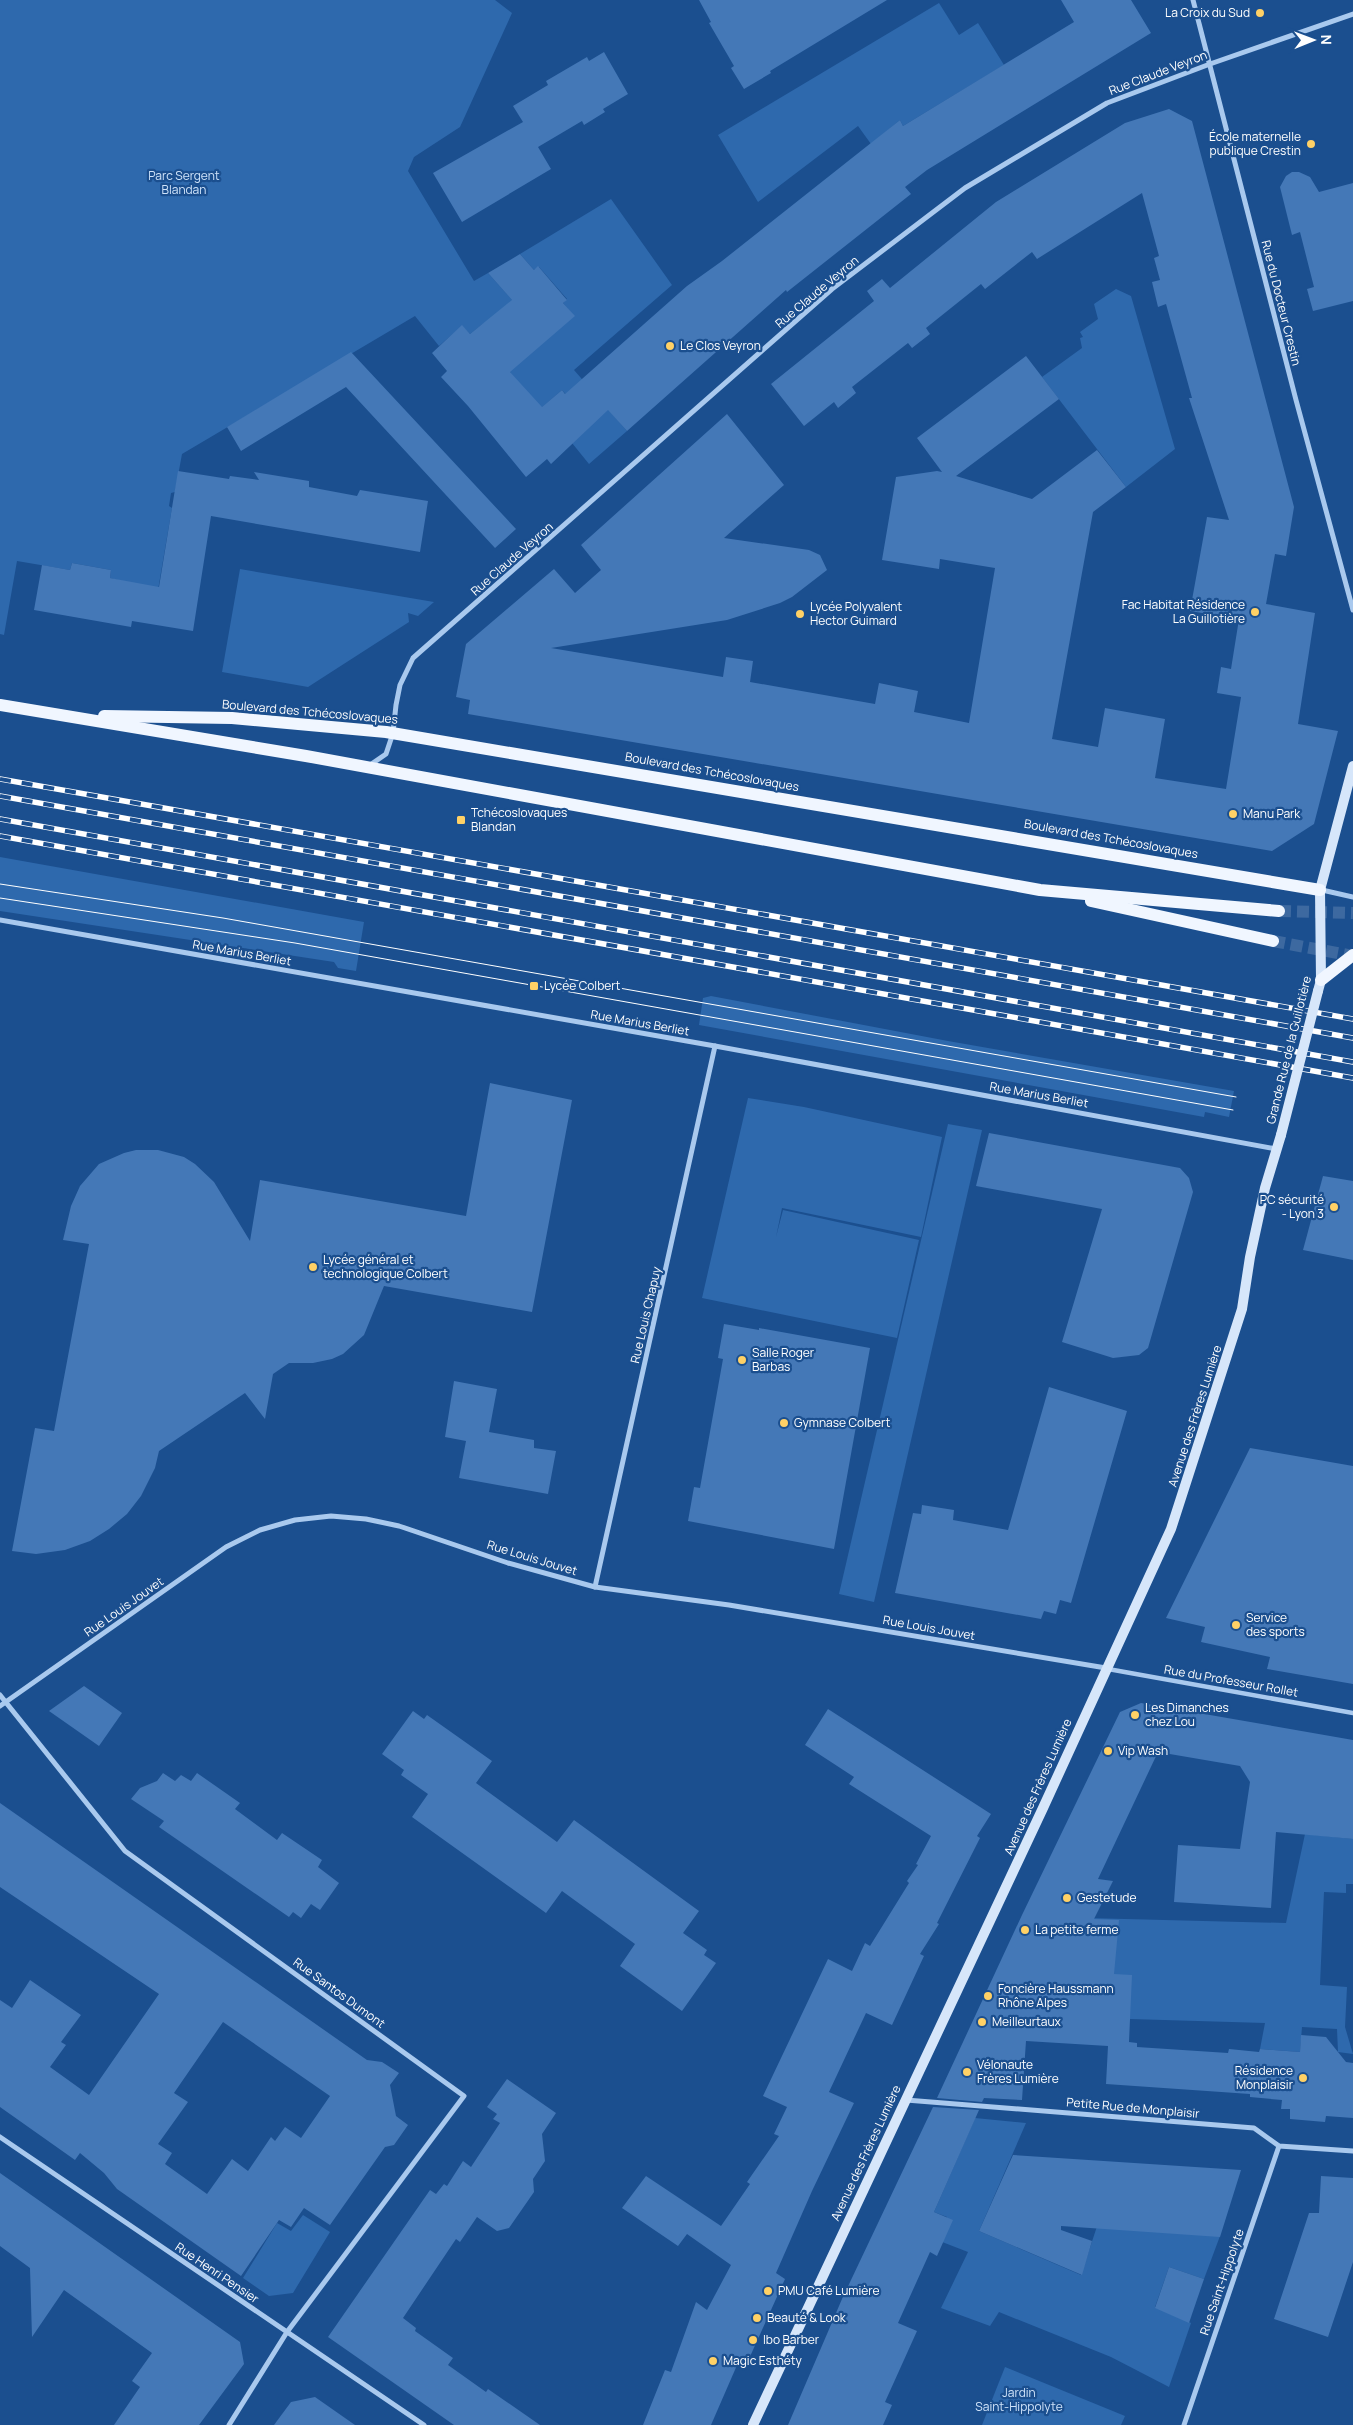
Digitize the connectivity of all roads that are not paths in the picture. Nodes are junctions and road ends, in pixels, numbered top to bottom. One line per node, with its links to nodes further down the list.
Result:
1 (1193, 0): 3 (street, Rue du Docteur Crestin)
2 (1353, 14): 3 (street, Rue Claude Veyron)
3 (1210, 64): 4 (street, Rue du Docteur Crestin); 7 (street, Rue Claude Veyron)
4 (1353, 610)
5 (0, 705): 6 (main road, Boulevard des Tchécoslovaques)
6 (61, 716): 7 (main road, Boulevard des Tchécoslovaques); 9 (main road, Boulevard des Tchécoslovaques)
7 (393, 733): 9 (street, Rue Claude Veyron); 11 (main road, Boulevard des Tchécoslovaques)
8 (1353, 766): 11 (main road, Grande Rue de la Guillotière)
9 (367, 767): 10 (main road, Boulevard des Tchécoslovaques)
10 (1040, 890): 13 (main road, Boulevard des Tchécoslovaques); 15 (main road)
11 (1320, 890): 12 (street, Boulevard des Tchécoslovaques); 17 (main road, Grande Rue de la Guillotière)
12 (1353, 897)
13 (1279, 911)
14 (0, 920): 18 (street, Rue Marius Berliet)
15 (1273, 940)
16 (1353, 955): 17 (main road)
17 (1319, 986): 19 (main road, Grande Rue de la Guillotière, bridge)
18 (715, 1046): 20 (street, Rue Marius Berliet); 21 (street, Rue Louis Chapuy)
19 (1280, 1135): 20 (main road, Avenue des Frères Lumière)
20 (1277, 1149): 22 (main road, Avenue des Frères Lumière)
21 (595, 1587): 22 (street, Rue Louis Jouvet); 24 (street, Rue Louis Jouvet)
22 (1106, 1668): 26 (street, Rue du Professeur Rollet); 27 (main road, Avenue des Frères Lumière)
23 (0, 1695): 24 (street, Rue Santos Dumont)
24 (6, 1702): 25 (street, Rue Louis Jouvet); 31 (street, Rue Santos Dumont)
25 (0, 1706)
26 (1353, 1713)
27 (905, 2100): 29 (street, Petite Rue de Monplaisir); 34 (main road, Avenue des Frères Lumière)
28 (0, 2137): 31 (street, Rue Henri Pensier)
29 (1279, 2146): 30 (street); 35 (street, Rue Saint-Hippolyte)
30 (1353, 2151)
31 (287, 2332): 32 (street); 33 (street, Rue Henri Pensier)
32 (229, 2425)
33 (424, 2425)
34 (752, 2425)
35 (1184, 2425)

